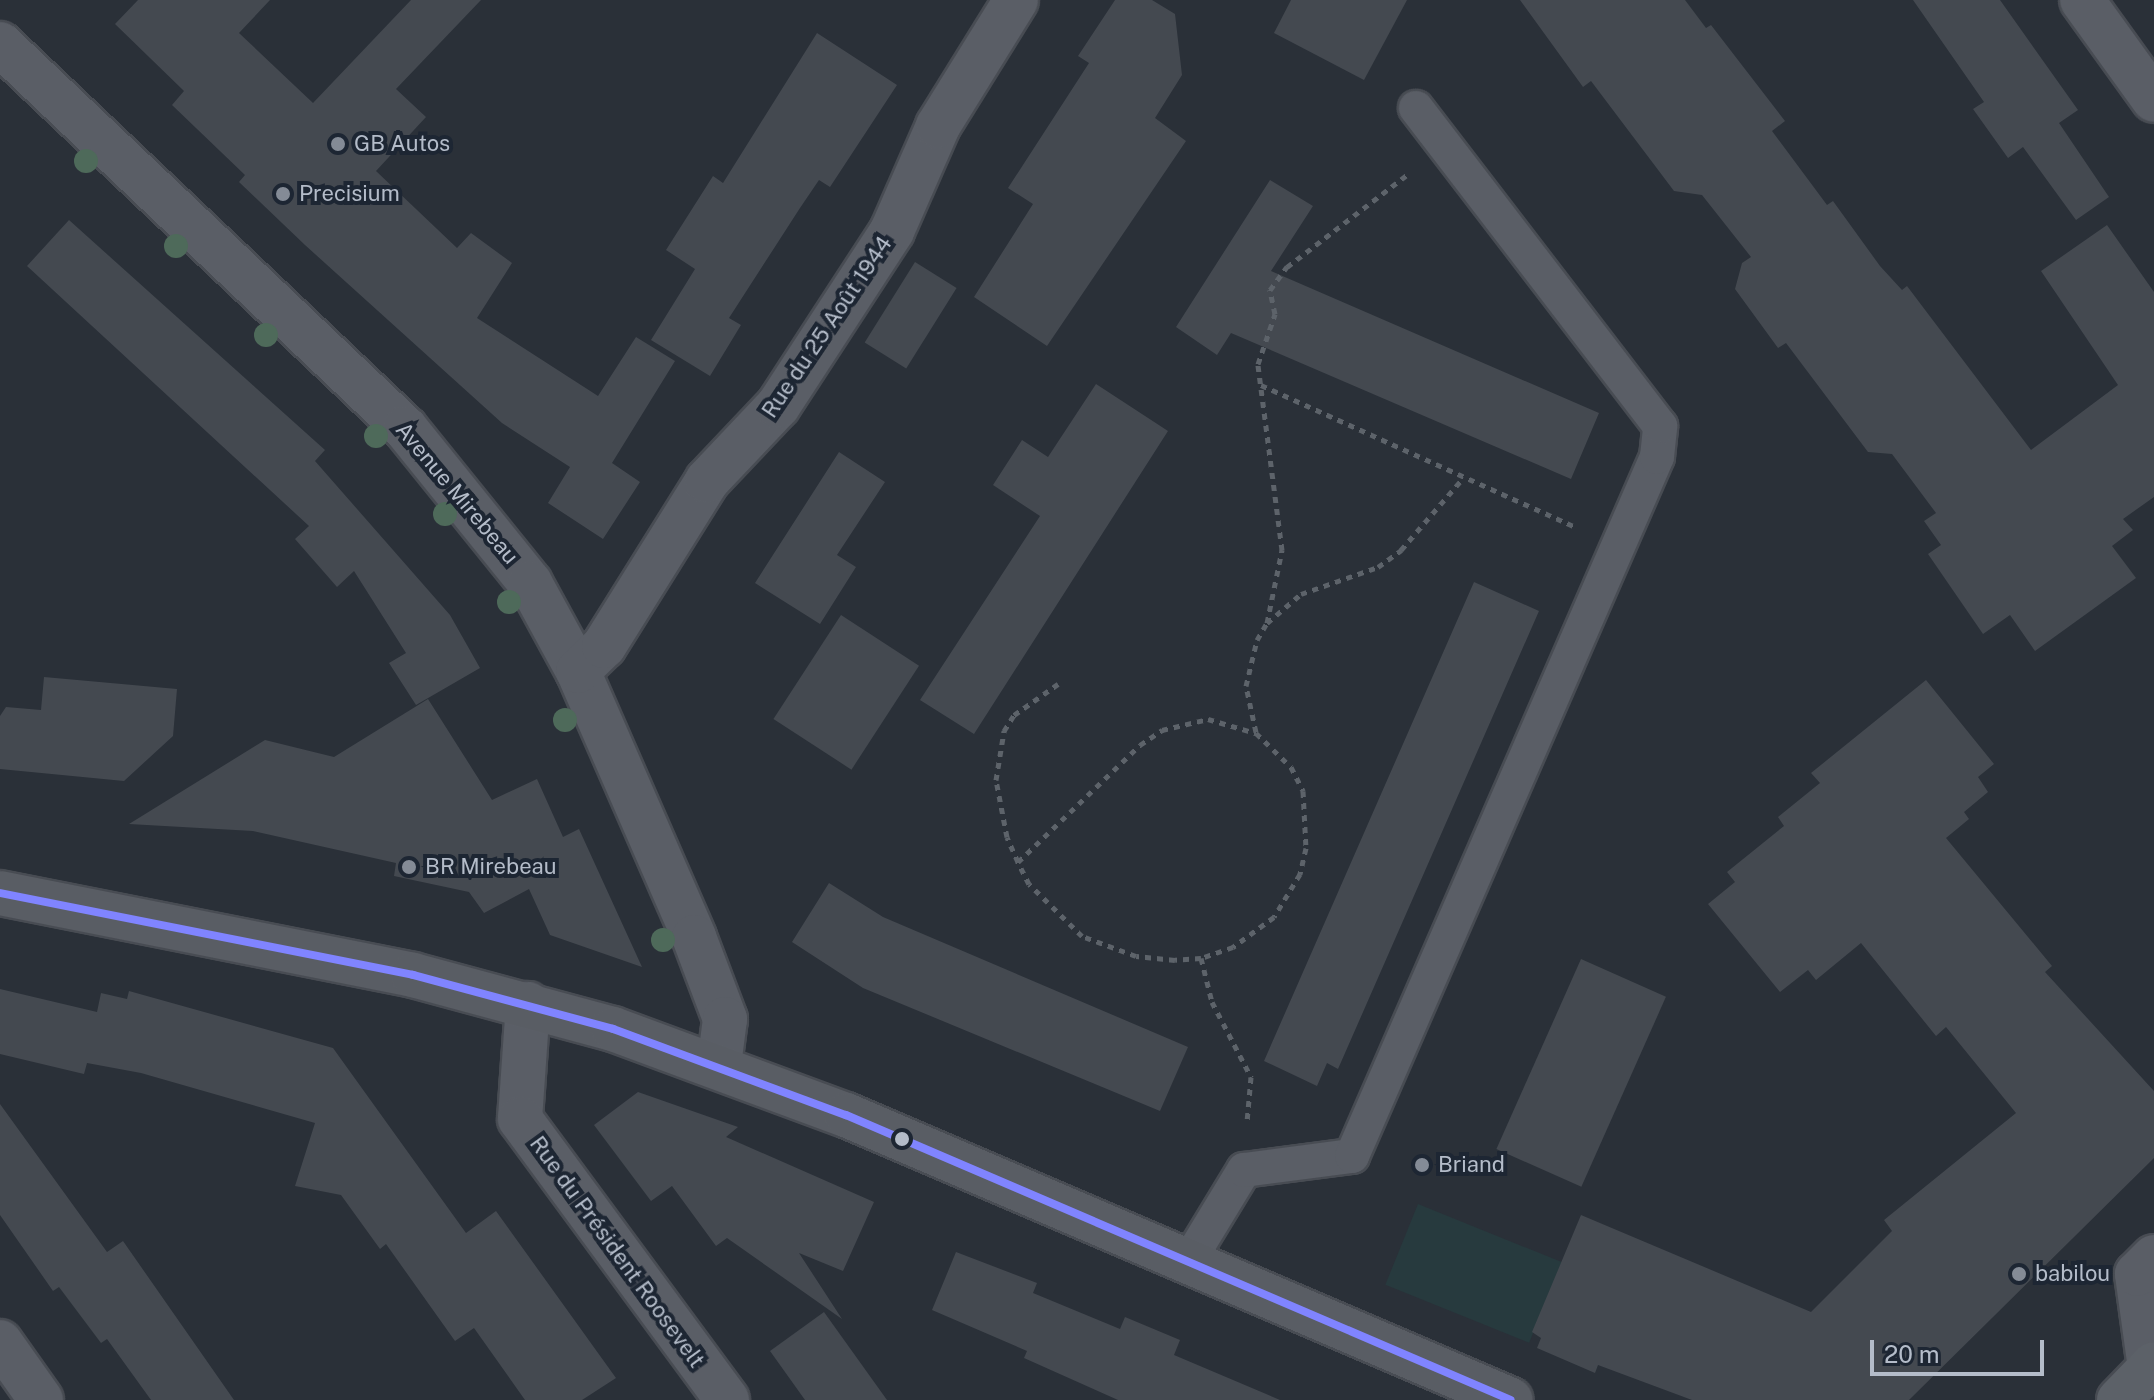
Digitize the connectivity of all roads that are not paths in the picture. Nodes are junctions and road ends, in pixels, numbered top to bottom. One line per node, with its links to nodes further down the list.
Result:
1 (2082, 0): 4 (street)
2 (1004, 4): 6 (street, Rue du 25 Août 1944)
3 (0, 44): 6 (street, Avenue Mirebeau)
4 (2154, 100)
5 (1416, 108): 11 (lane)
6 (578, 671): 9 (street, Avenue Mirebeau)
7 (0, 893): 8 (street)
8 (528, 1004): 9 (street); 15 (street, Rue du Président Roosevelt)
9 (719, 1065): 11 (street)
10 (2154, 1257): 13 (street)
11 (1188, 1262): 16 (street)
12 (0, 1342): 14 (street)
13 (2152, 1366): 17 (main road)
14 (41, 1400)
15 (727, 1400)
16 (1511, 1400)
17 (2119, 1400)

